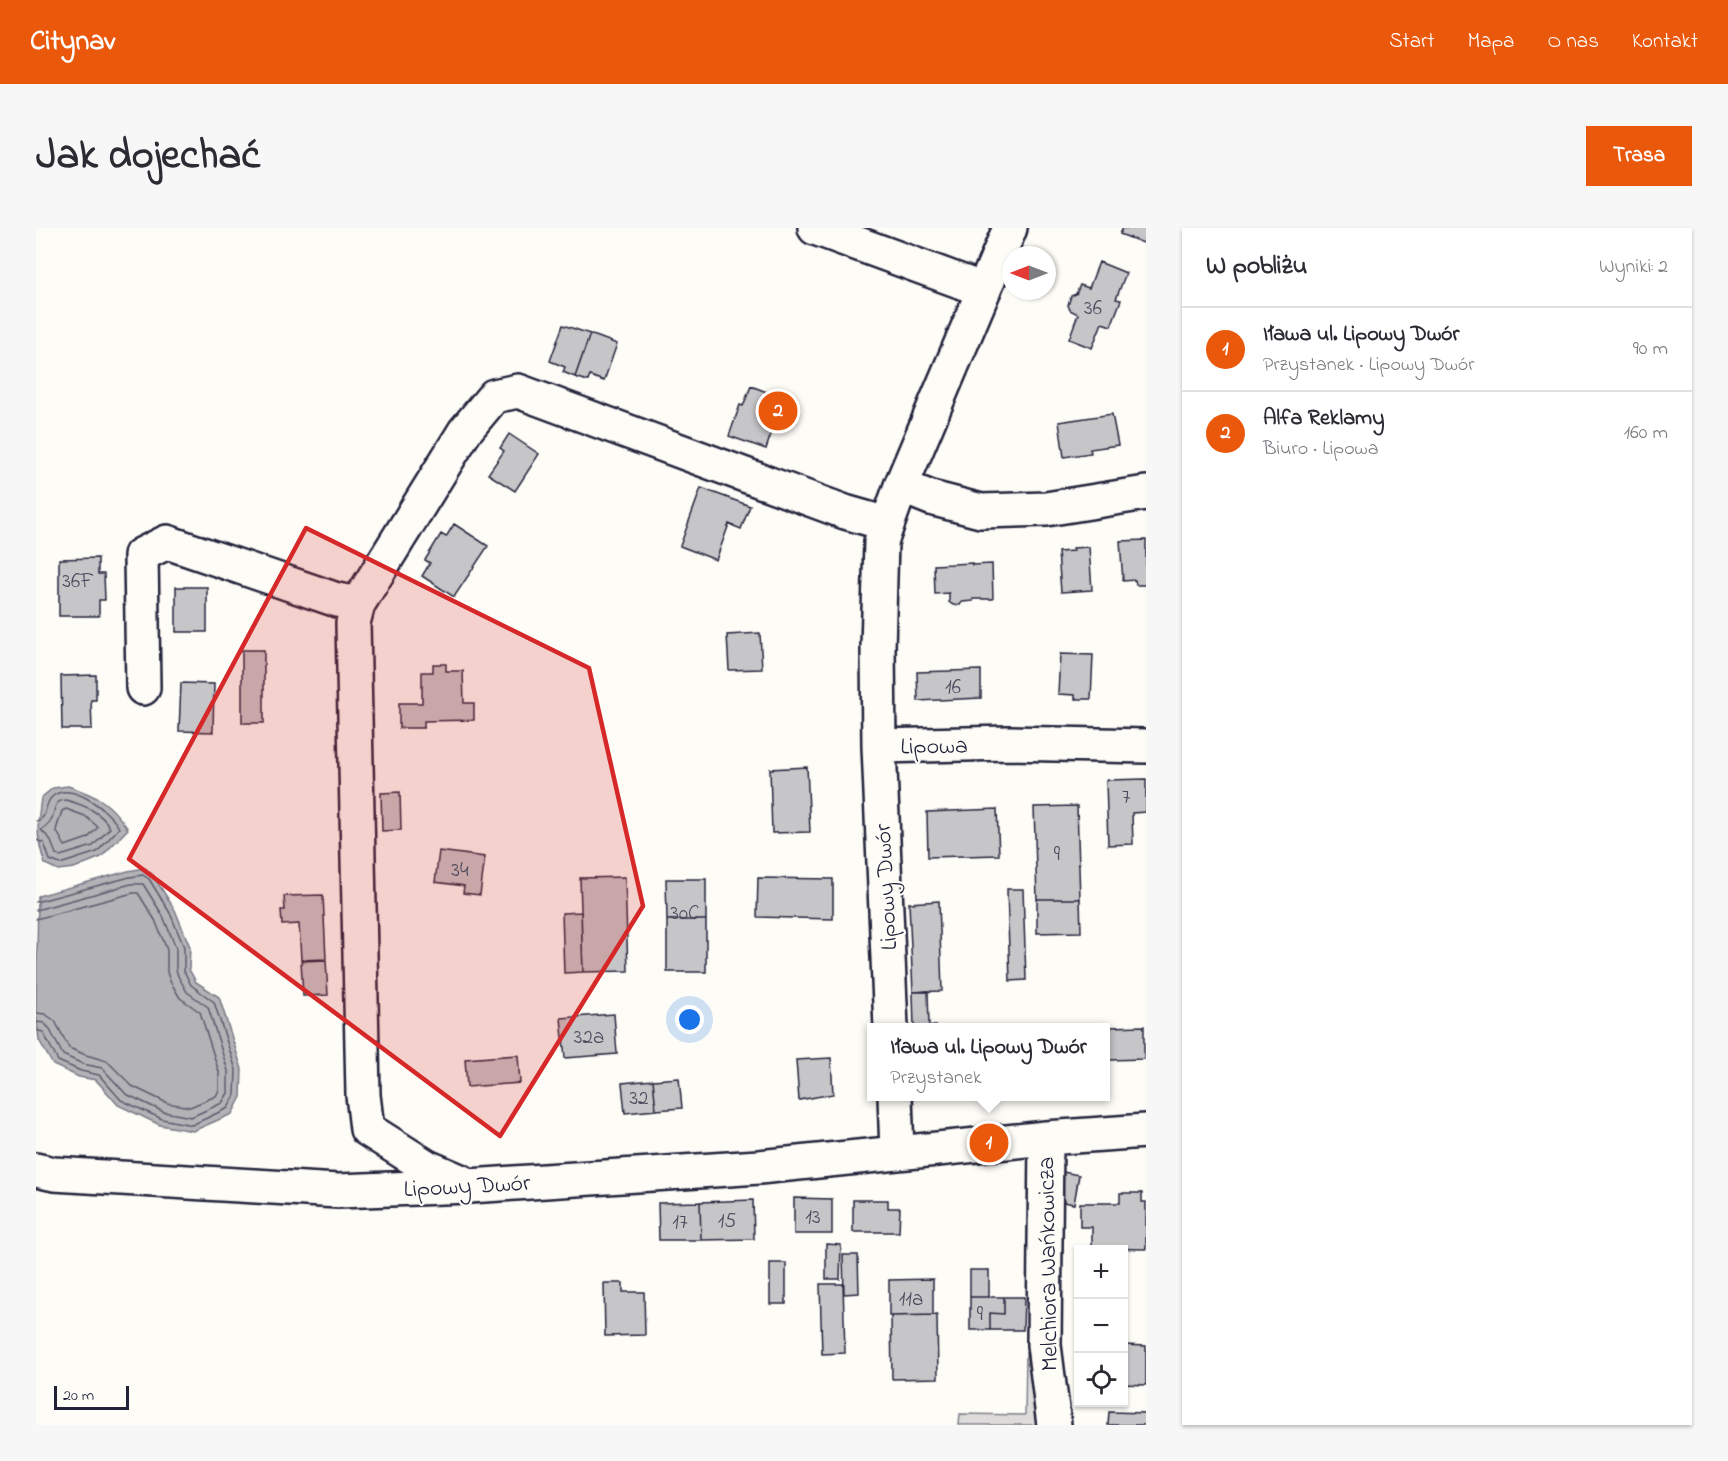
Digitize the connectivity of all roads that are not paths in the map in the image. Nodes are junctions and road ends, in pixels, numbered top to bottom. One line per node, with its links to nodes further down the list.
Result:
1 (815, 228): 3 (street)
2 (1010, 228): 3 (street, Lipowa)
3 (984, 290): 4 (street, Lipowa)
4 (901, 486): 5 (street); 6 (street, Lipowa)
5 (1146, 493)
6 (887, 525): 7 (street); 9 (street, Lipowa)
7 (358, 604): 8 (street); 17 (street)
8 (143, 688)
9 (879, 746): 10 (street, Lipowa); 11 (street, Lipowy Dwór)
10 (1146, 746)
11 (891, 1023)
12 (895, 1101): 15 (street)
13 (1146, 1131): 14 (street, Lipowy Dwór)
14 (1046, 1138): 15 (street, Lipowy Dwór); 18 (street, Melchiora Wańkowicza)
15 (897, 1153): 17 (street, Lipowy Dwór)
16 (36, 1170): 17 (street, Lipowy Dwór)
17 (469, 1186)
18 (1054, 1425)

